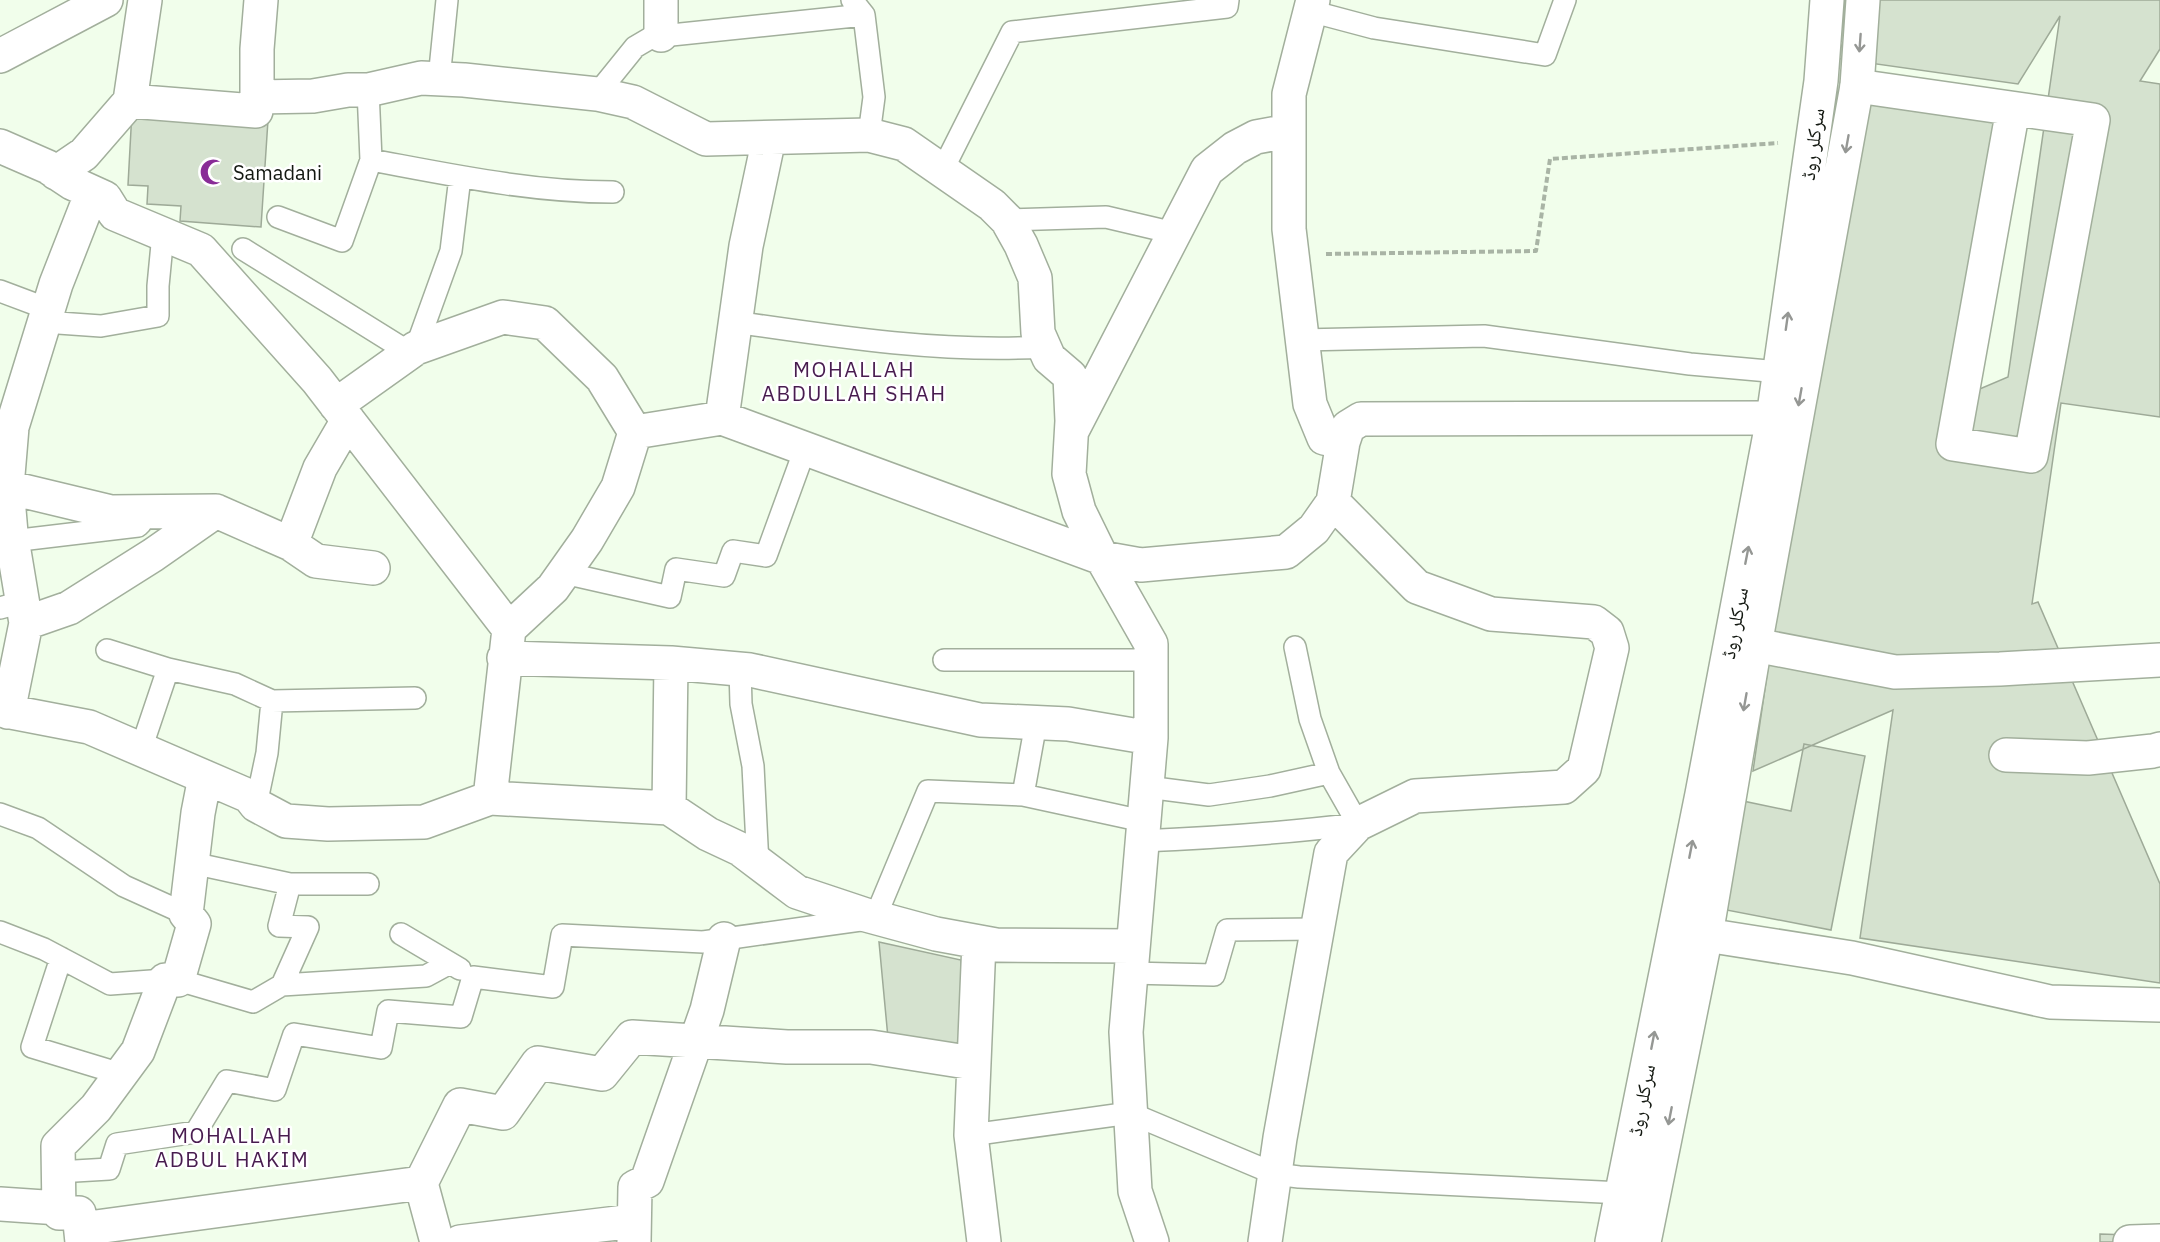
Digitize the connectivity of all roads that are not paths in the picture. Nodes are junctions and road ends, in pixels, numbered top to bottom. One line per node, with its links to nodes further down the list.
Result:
1 (106, 0): 13 (street)
2 (145, 0): 19 (street)
3 (261, 0): 18 (street)
4 (447, 0): 14 (lane)
5 (661, 0): 12 (street)
6 (1228, 0): 26 (lane)
7 (1565, 0): 10 (lane)
8 (1827, 0): 42 (street, سرکلر روڈ, one-way to 8)
9 (1863, 0): 15 (street, one-way to 15)
10 (1312, 5): 21 (street)
11 (858, 7): 12 (lane); 22 (lane)
12 (662, 35): 17 (lane)
13 (0, 56)
14 (438, 79): 16 (street); 17 (street)
15 (1857, 86): 20 (street); 62 (street, one-way to 62)
16 (368, 90): 18 (street); 25 (lane)
17 (597, 94): 23 (street)
18 (257, 97): 19 (street)
19 (130, 101): 27 (street)
20 (2013, 109): 20 (street)
21 (1289, 131): 33 (street); 39 (street)
22 (869, 135): 23 (street); 26 (street)
23 (769, 138): 38 (street)
24 (0, 146): 27 (street)
25 (372, 160): 28 (lane); 31 (lane)
26 (942, 171): 32 (street)
27 (56, 173): 29 (street)
28 (460, 177): 30 (lane); 41 (lane)
29 (92, 192): 34 (street); 37 (street)
30 (613, 192)
31 (278, 217)
32 (1006, 220): 33 (lane); 40 (street)
33 (1174, 233): 48 (street)
34 (164, 234): 37 (lane); 43 (street)
35 (243, 249): 41 (lane)
36 (0, 291): 37 (lane)
37 (46, 315): 46 (street)
38 (735, 322): 40 (lane); 44 (street)
39 (1302, 339): 42 (lane); 49 (street)
40 (1044, 347): 48 (street)
41 (413, 351): 43 (street); 47 (street)
42 (1780, 372): 45 (street, سرکلر روڈ)
43 (342, 412): 55 (street); 61 (street)
44 (722, 418): 47 (street); 50 (street)
45 (1773, 418): 49 (street); 97 (street, سرکلر روڈ, one-way to 45)
46 (6, 426): 51 (street)
47 (635, 432): 59 (street)
48 (1071, 433): 57 (street)
49 (1343, 442): 52 (street)
50 (805, 449): 57 (street); 59 (lane)
51 (7, 487): 53 (street); 56 (street)
52 (1333, 502): 57 (street); 87 (street)
53 (156, 511): 54 (street); 56 (lane)
54 (216, 511): 55 (street); 60 (street)
55 (291, 544): 58 (street)
56 (9, 553): 60 (street)
57 (1102, 558): 66 (street)
58 (374, 568)
59 (564, 573): 61 (street)
60 (16, 611): 73 (street)
61 (506, 643): 68 (street); 83 (street)
62 (1755, 645): 67 (street); 97 (street, one-way to 97)
63 (1295, 646): 79 (lane)
64 (107, 650): 69 (lane)
65 (944, 660): 66 (lane)
66 (1151, 660): 75 (street)
67 (2160, 660)
68 (671, 663): 70 (street); 85 (street)
69 (168, 669): 72 (lane); 76 (lane)
70 (740, 669): 74 (street); 90 (lane)
71 (415, 698): 72 (lane)
72 (272, 701): 84 (lane)
73 (4, 711): 76 (street)
74 (1036, 723): 75 (street); 82 (lane)
75 (1151, 738): 81 (street)
76 (141, 749): 80 (street)
77 (2160, 749): 78 (street)
78 (2006, 755)
79 (1329, 773): 81 (lane); 87 (lane)
80 (205, 777): 84 (street); 89 (street)
81 (1146, 787): 88 (street)
82 (1023, 795): 88 (lane); 94 (lane)
83 (490, 798): 84 (street); 85 (street)
84 (256, 805)
85 (669, 808): 90 (street)
86 (0, 814): 93 (lane)
87 (1358, 824): 88 (lane); 95 (street)
88 (1142, 831): 102 (street)
89 (192, 863): 91 (lane); 93 (street)
90 (758, 865): 94 (street)
91 (290, 884): 92 (lane); 106 (lane)
92 (368, 884)
93 (186, 914): 105 (street)
94 (875, 918): 99 (lane); 100 (street)
95 (1317, 929): 102 (lane); 114 (street)
96 (0, 932): 101 (lane)
97 (1690, 933): 107 (street); 116 (street, سرکلر روڈ, one-way to 97); 127 (street, one-way to 127)
98 (401, 934): 103 (lane)
99 (724, 939): 104 (lane); 108 (street)
100 (979, 942): 102 (street); 109 (street)
101 (61, 958): 105 (lane); 110 (lane)
102 (1131, 960): 111 (street)
103 (450, 963): 104 (lane); 106 (lane)
104 (473, 977): 113 (lane)
105 (172, 980): 106 (lane); 110 (street)
106 (282, 985)
107 (2160, 1005)
108 (695, 1042): 109 (street); 115 (street); 119 (street)
109 (973, 1063): 112 (street)
110 (121, 1074): 113 (street)
111 (1130, 1113): 112 (lane); 114 (lane); 124 (street)
112 (971, 1135): 123 (street)
113 (58, 1172): 118 (street)
114 (1275, 1174): 116 (lane); 125 (street)
115 (421, 1183): 118 (street); 121 (street)
116 (1622, 1193): 126 (street, سرکلر روڈ)
117 (0, 1204): 118 (street)
118 (74, 1226)
119 (634, 1231): 122 (street)
120 (2160, 1241): 128 (street)
121 (437, 1242)
122 (460, 1242)
123 (984, 1242)
124 (1152, 1242)
125 (1265, 1242)
126 (1612, 1242)
127 (1644, 1242)
128 (2130, 1242)

